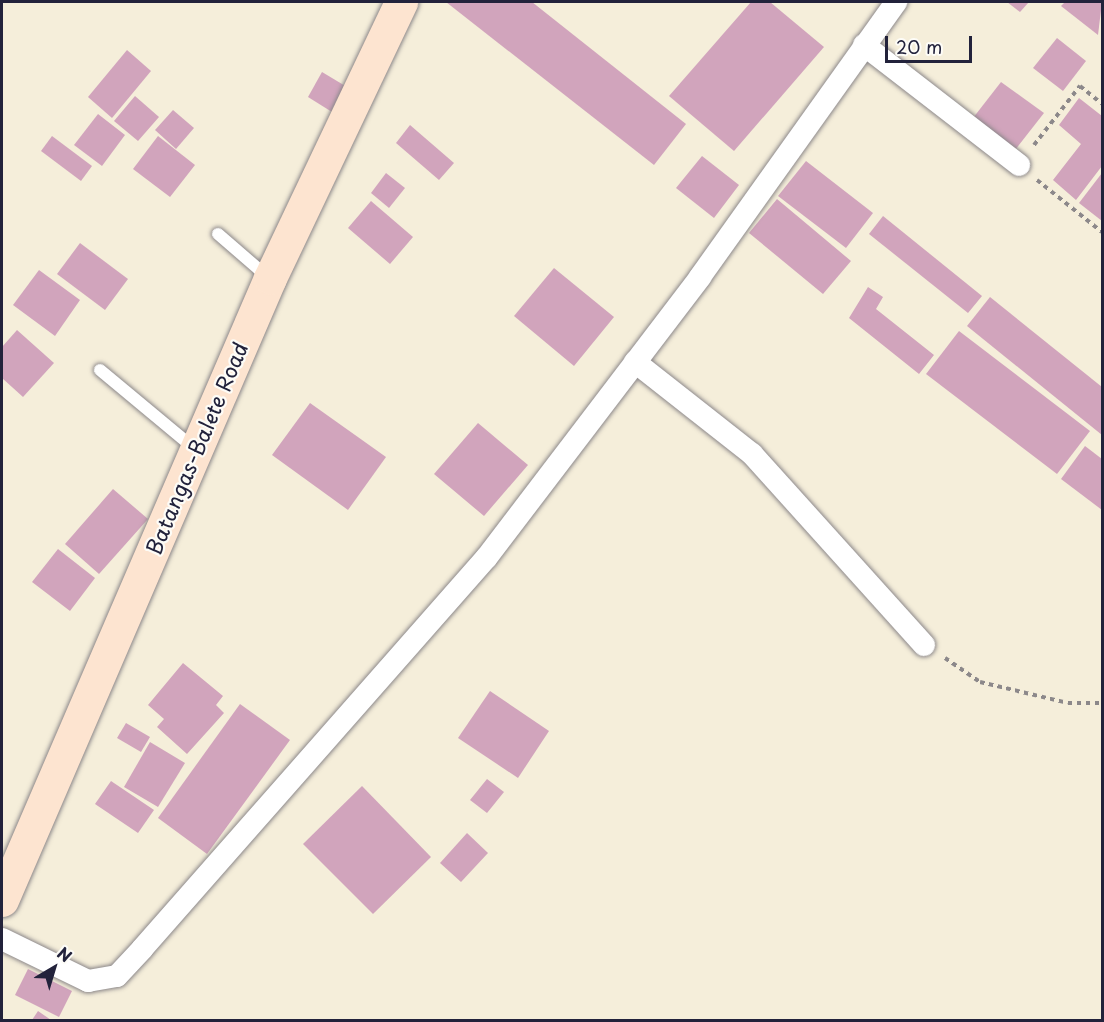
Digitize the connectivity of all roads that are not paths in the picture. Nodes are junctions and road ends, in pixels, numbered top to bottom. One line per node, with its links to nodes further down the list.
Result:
1 (401, 2): 6 (main road, Batangas-Balete Road)
2 (896, 2): 3 (street)
3 (864, 45): 4 (street); 7 (street)
4 (1019, 165)
5 (218, 234): 6 (lane)
6 (270, 278): 9 (main road, Batangas-Balete Road)
7 (635, 362): 10 (street); 12 (street)
8 (100, 370): 9 (lane)
9 (195, 449): 11 (main road, Batangas-Balete Road)
10 (924, 645)
11 (2, 900)
12 (2, 939)

